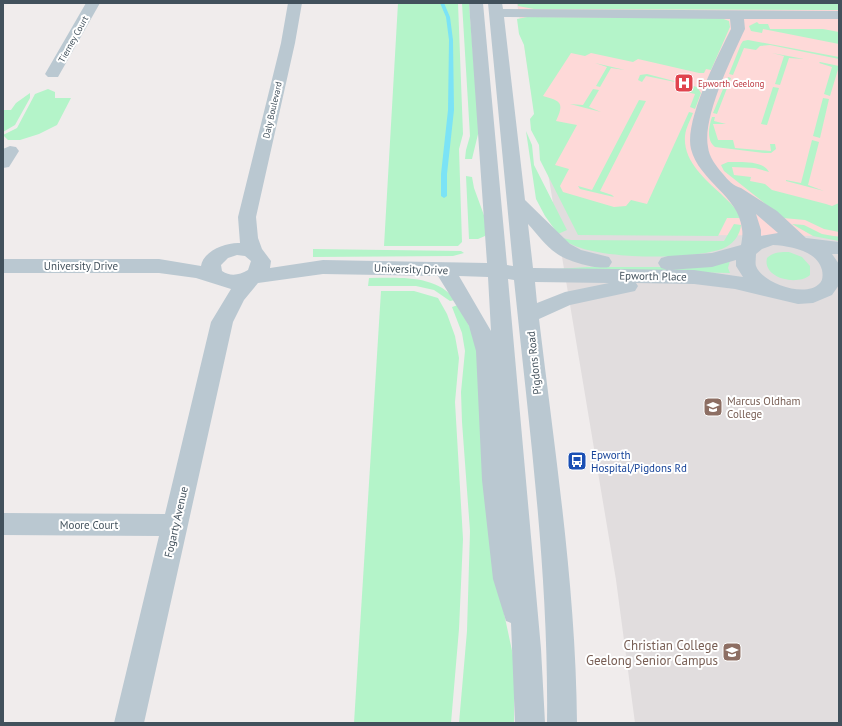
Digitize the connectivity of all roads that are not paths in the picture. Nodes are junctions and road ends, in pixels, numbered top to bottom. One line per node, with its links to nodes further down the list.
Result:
1 (93, 3): 7 (street, Tierney Court)
2 (295, 3): 10 (street, Daly Boulevard)
3 (476, 3): 22 (street)
4 (496, 8): 5 (street); 9 (street, Pigdons Road)
5 (737, 15): 6 (street); 8 (street)
6 (839, 15)
7 (53, 74)
8 (726, 186): 11 (street); 12 (street)
9 (517, 202): 16 (street); 20 (street, Pigdons Road)
10 (247, 217): 14 (street, Daly Boulevard); 15 (street, Daly Boulevard)
11 (802, 244): 12 (street); 13 (street); 26 (street)
12 (750, 248): 16 (street, Epworth Place); 27 (street)
13 (839, 248)
14 (254, 253): 15 (street); 19 (street, University Drive); 24 (street)
15 (220, 254): 18 (street, University Drive); 25 (street)
16 (602, 262): 20 (street, Epworth Place)
17 (3, 266): 18 (street, University Drive)
18 (159, 266): 25 (street, University Drive)
19 (323, 267): 21 (street, University Drive); 24 (street, University Drive)
20 (524, 268): 22 (street, University Drive); 23 (street, Epworth Place); 28 (street, Pigdons Road)
21 (445, 270): 22 (street, University Drive); 32 (street)
22 (498, 270): 32 (street)
23 (686, 277): 27 (street, Epworth Place); 28 (street)
24 (250, 278): 25 (street); 29 (street)
25 (217, 279): 29 (street)
26 (831, 288): 27 (street)
27 (780, 293)
28 (530, 315): 35 (street, Pigdons Road)
29 (222, 322): 31 (street, Fogarty Avenue)
30 (3, 524): 31 (street, Moore Court)
31 (176, 525): 33 (street, Fogarty Avenue)
32 (527, 649): 34 (street)
33 (129, 723)
34 (530, 723)
35 (562, 723)

